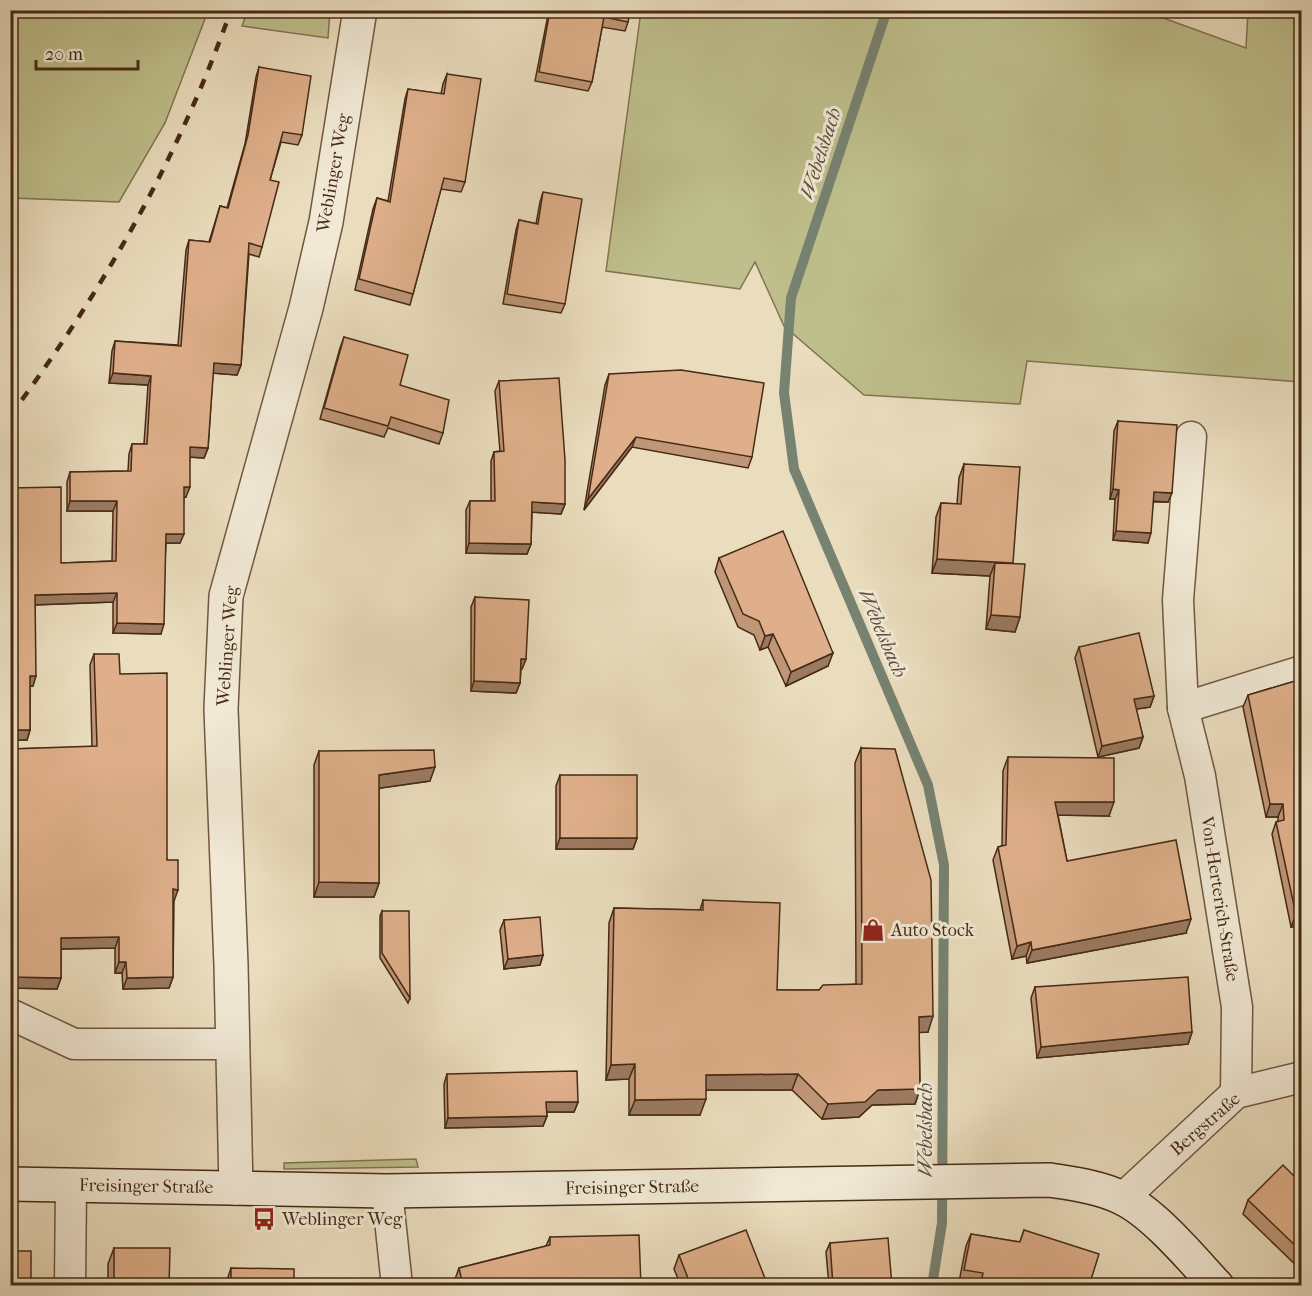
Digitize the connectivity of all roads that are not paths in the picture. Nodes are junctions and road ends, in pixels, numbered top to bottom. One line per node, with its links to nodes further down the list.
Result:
1 (360, 10): 6 (main road, Weblinger Weg)
2 (1191, 437): 4 (street, Von-Herterich-Straße)
3 (1302, 671): 4 (street)
4 (1183, 708): 8 (street, Von-Herterich-Straße)
5 (10, 1014): 6 (street)
6 (234, 1044): 11 (main road, Weblinger Weg)
7 (1302, 1077): 8 (street, Bergstraße)
8 (1236, 1093): 13 (street, Bergstraße)
9 (10, 1184): 10 (main road, Freisinger Straße)
10 (71, 1185): 11 (main road, Freisinger Straße); 14 (street)
11 (236, 1188): 12 (main road, Freisinger Straße)
12 (387, 1191): 13 (main road, Freisinger Straße); 15 (street)
13 (1123, 1198): 16 (main road, Freisinger Straße)
14 (70, 1286)
15 (397, 1286)
16 (1216, 1286)

